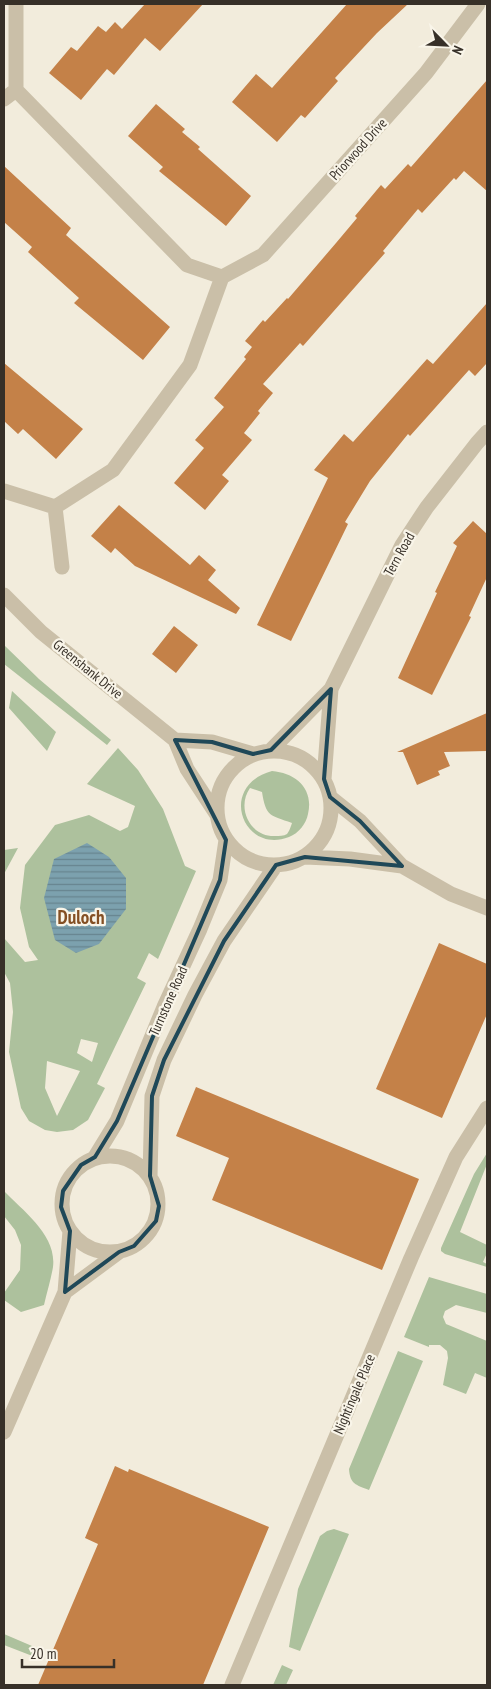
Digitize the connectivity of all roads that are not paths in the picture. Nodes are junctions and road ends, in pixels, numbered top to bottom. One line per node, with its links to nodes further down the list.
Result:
1 (16, 4): 3 (street)
2 (478, 4): 4 (street, Priorwood Drive)
3 (10, 95): 4 (street)
4 (222, 277): 7 (street)
5 (487, 432): 10 (street, Tern Road)
6 (4, 491): 7 (street)
7 (55, 507): 8 (street)
8 (62, 567)
9 (4, 595): 11 (street, Greenshank Drive)
10 (331, 689): 12 (street, Tern Road); 14 (street, Tern Road)
11 (175, 740): 13 (street); 16 (street, Greenshank Drive)
12 (271, 750): 13 (street); 14 (street)
13 (253, 754): 16 (street)
14 (324, 779): 15 (street)
15 (330, 797): 18 (street); 20 (street)
16 (217, 816): 17 (street)
17 (226, 840): 19 (street); 23 (street, Turnstone Road)
18 (305, 857): 19 (street); 20 (street)
19 (276, 865): 24 (street, Turnstone Road)
20 (402, 866): 21 (street)
21 (487, 908)
22 (487, 1108): 29 (street, Nightingale Place)
23 (95, 1157): 24 (street, Turnstone Road); 25 (street, Turnstone Road)
24 (150, 1176): 26 (street, Turnstone Road)
25 (70, 1231): 26 (street, Turnstone Road); 27 (street)
26 (119, 1252): 27 (street)
27 (65, 1292): 28 (street)
28 (4, 1432)
29 (232, 1685)

